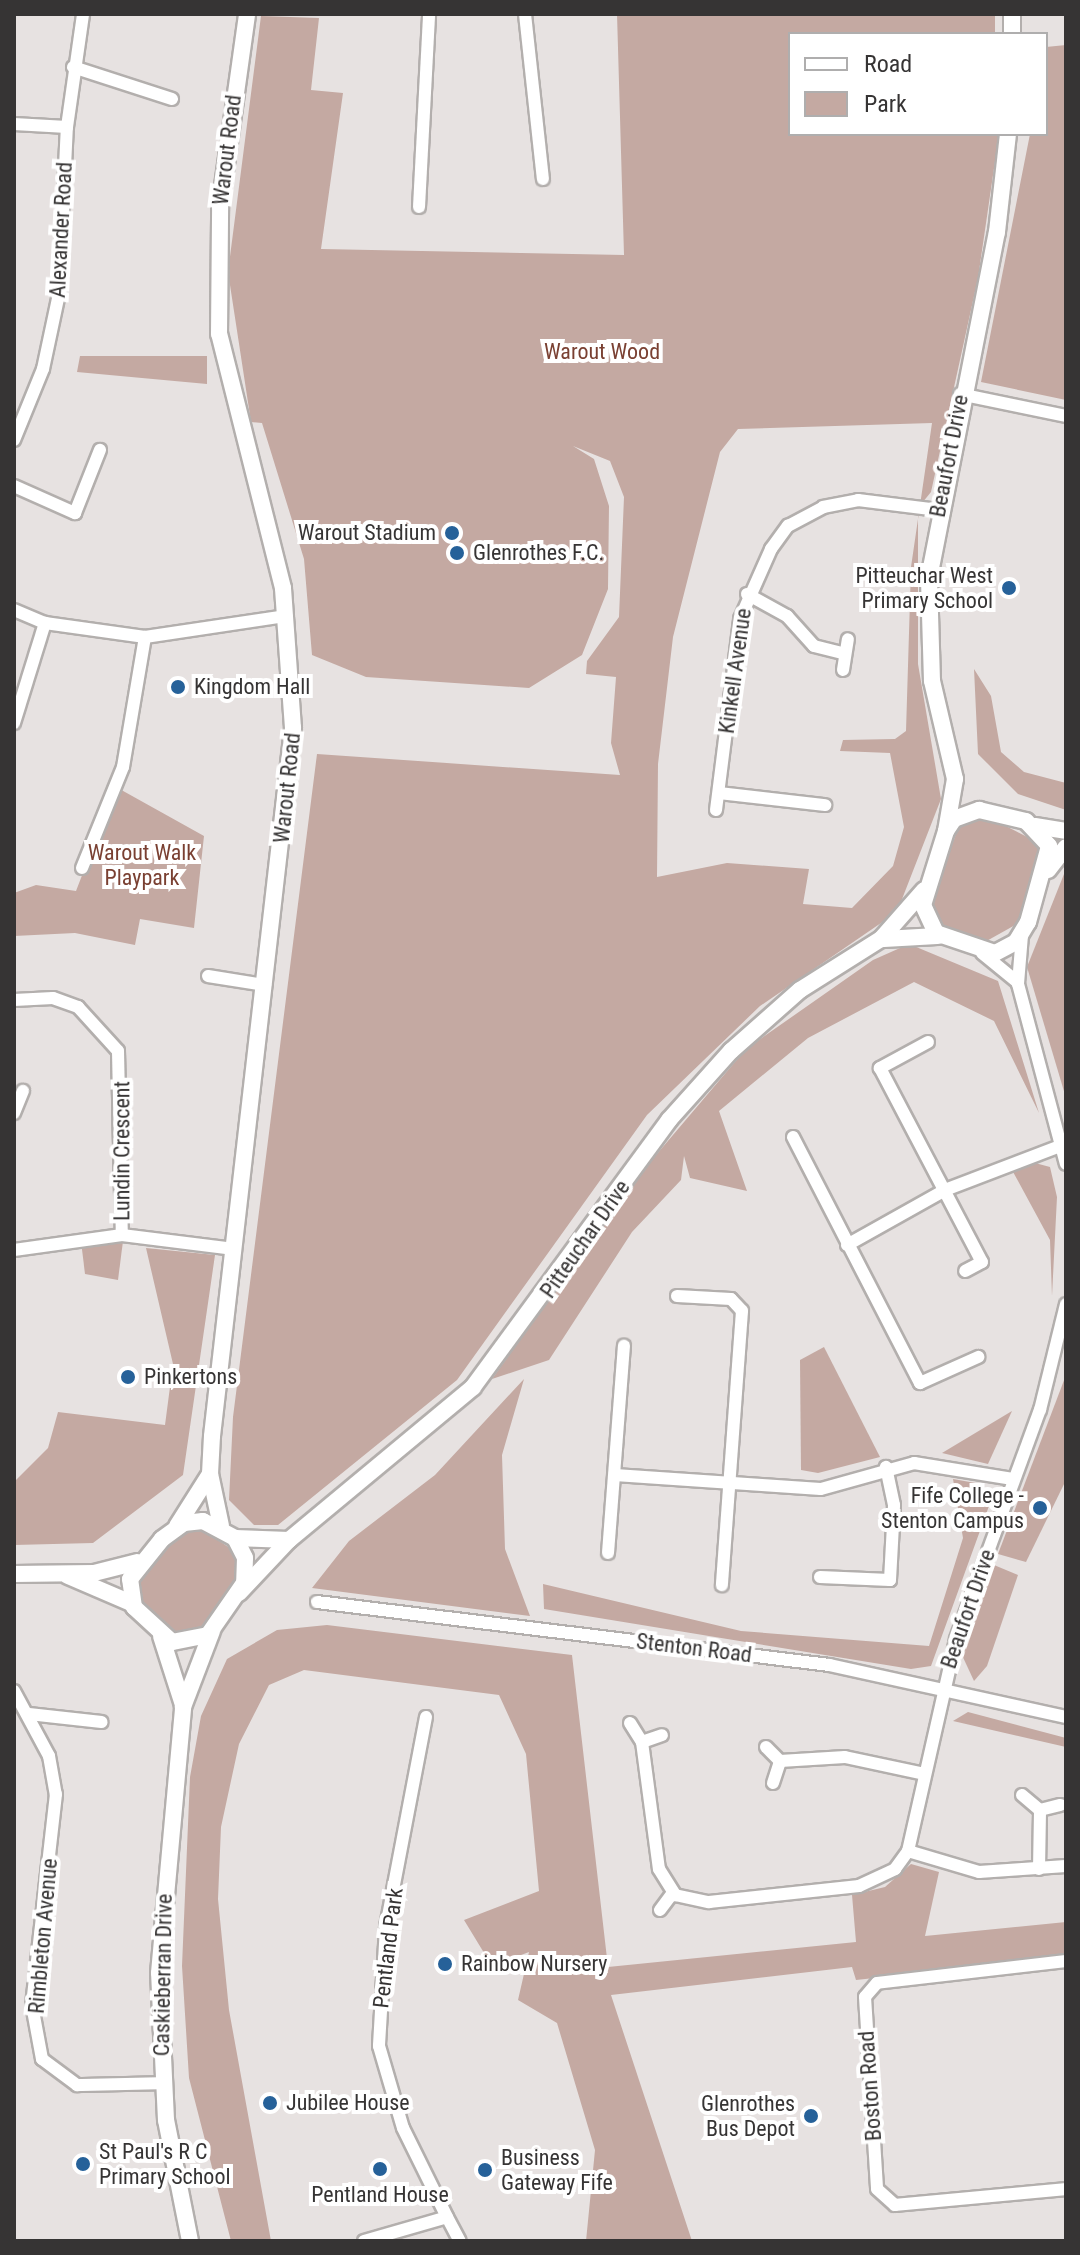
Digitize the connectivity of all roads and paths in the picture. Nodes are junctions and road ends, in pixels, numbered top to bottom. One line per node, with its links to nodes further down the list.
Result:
1 (83, 14): 5 (street, Alexander Road)
2 (247, 14): 20 (street, Warout Road)
3 (429, 14): 11 (street)
4 (525, 14): 10 (street)
5 (73, 67): 6 (street); 8 (street, Alexander Road)
6 (172, 99)
7 (14, 124): 8 (street)
8 (67, 127): 14 (street, Alexander Road)
9 (1008, 136): 12 (street, Beaufort Drive)
10 (543, 179)
11 (419, 207)
12 (960, 394): 13 (street); 17 (street, Beaufort Drive)
13 (1066, 416)
14 (14, 440)
15 (100, 450): 16 (street)
16 (14, 486)
17 (938, 510): 18 (street, Kinkell Avenue); 27 (street, Beaufort Drive)
18 (747, 594): 24 (street); 28 (street, Kinkell Avenue)
19 (14, 610): 21 (street)
20 (286, 616): 22 (street); 45 (street, Warout Road)
21 (45, 623): 22 (street); 26 (street)
22 (145, 637): 36 (street)
23 (848, 639): 24 (street)
24 (845, 654): 25 (street)
25 (843, 670)
26 (14, 723)
27 (955, 779): 31 (street); 33 (street, Beaufort Drive)
28 (719, 793): 29 (street); 30 (street, Kinkell Avenue)
29 (825, 805)
30 (716, 810)
31 (991, 811): 32 (street); 33 (street)
32 (1035, 826): 34 (street); 37 (street)
33 (946, 831): 38 (street)
34 (1066, 831)
35 (1066, 847): 37 (street)
36 (82, 868)
37 (1047, 871): 39 (street)
38 (924, 890): 40 (street); 41 (street, Pitteuchar Drive)
39 (1024, 928): 42 (street); 44 (street)
40 (942, 937): 41 (street, Pitteuchar Drive); 42 (street)
41 (881, 939): 71 (street, Pitteuchar Drive)
42 (977, 950): 44 (street)
43 (208, 976): 45 (street)
44 (1018, 984): 51 (street)
45 (265, 985): 56 (street, Warout Road)
46 (14, 1000): 54 (street, Lundin Crescent)
47 (928, 1042): 53 (street)
48 (23, 1091): 49 (street)
49 (14, 1113)
50 (793, 1137): 55 (street)
51 (1063, 1145): 52 (street); 53 (street)
52 (1066, 1164)
53 (945, 1190): 55 (street); 58 (street)
54 (122, 1235): 56 (street); 57 (street)
55 (847, 1245): 62 (street)
56 (234, 1249): 64 (street, Warout Road)
57 (14, 1250)
58 (965, 1271)
59 (677, 1296): 67 (street)
60 (1066, 1304): 66 (street, Beaufort Drive)
61 (624, 1346): 65 (street)
62 (978, 1357)
63 (886, 1467): 66 (street); 67 (street); 76 (street)
64 (210, 1474): 68 (street); 69 (street)
65 (615, 1475): 67 (street); 72 (street)
66 (1013, 1479): 83 (street, Beaufort Drive)
67 (728, 1484): 77 (street)
68 (221, 1526): 69 (street); 70 (street)
69 (174, 1530): 73 (street)
70 (235, 1538): 71 (street); 78 (street)
71 (289, 1540): 78 (street, Pitteuchar Drive)
72 (608, 1553)
73 (137, 1562): 75 (street); 80 (street)
74 (14, 1574): 75 (street)
75 (67, 1576): 80 (street)
76 (820, 1577)
77 (722, 1585)
78 (239, 1593): 81 (street)
79 (317, 1602): 83 (street, Stenton Road)
80 (131, 1603): 82 (street)
81 (212, 1631): 82 (street); 85 (street, Caskieberran Drive)
82 (161, 1636): 85 (street, Caskieberran Drive)
83 (942, 1686): 88 (street, Stenton Road); 95 (street, Beaufort Drive)
84 (15, 1694): 86 (street, Rimbleton Avenue)
85 (183, 1707): 106 (street, Caskieberran Drive)
86 (29, 1714): 89 (street); 106 (street, Rimbleton Avenue)
87 (426, 1717): 108 (street, Pentland Park)
88 (1066, 1717)
89 (102, 1722)
90 (630, 1723): 92 (street)
91 (662, 1735): 92 (street)
92 (642, 1742): 103 (street)
93 (766, 1747): 94 (street)
94 (780, 1761): 95 (street); 96 (street)
95 (924, 1774): 100 (street, Beaufort Drive)
96 (773, 1783)
97 (1022, 1795): 99 (street)
98 (1060, 1805): 99 (street)
99 (1040, 1810): 102 (street)
100 (908, 1851): 102 (street); 103 (street)
101 (1066, 1866): 102 (street)
102 (1039, 1869)
103 (673, 1893): 104 (street)
104 (660, 1910)
105 (1066, 1961): 107 (street, Boston Road)
106 (163, 2083): 109 (street, Caskieberran Drive)
107 (1066, 2189)
108 (447, 2217): 110 (street); 111 (street, Pentland Park)
109 (190, 2241)
110 (364, 2241)
111 (460, 2241)

